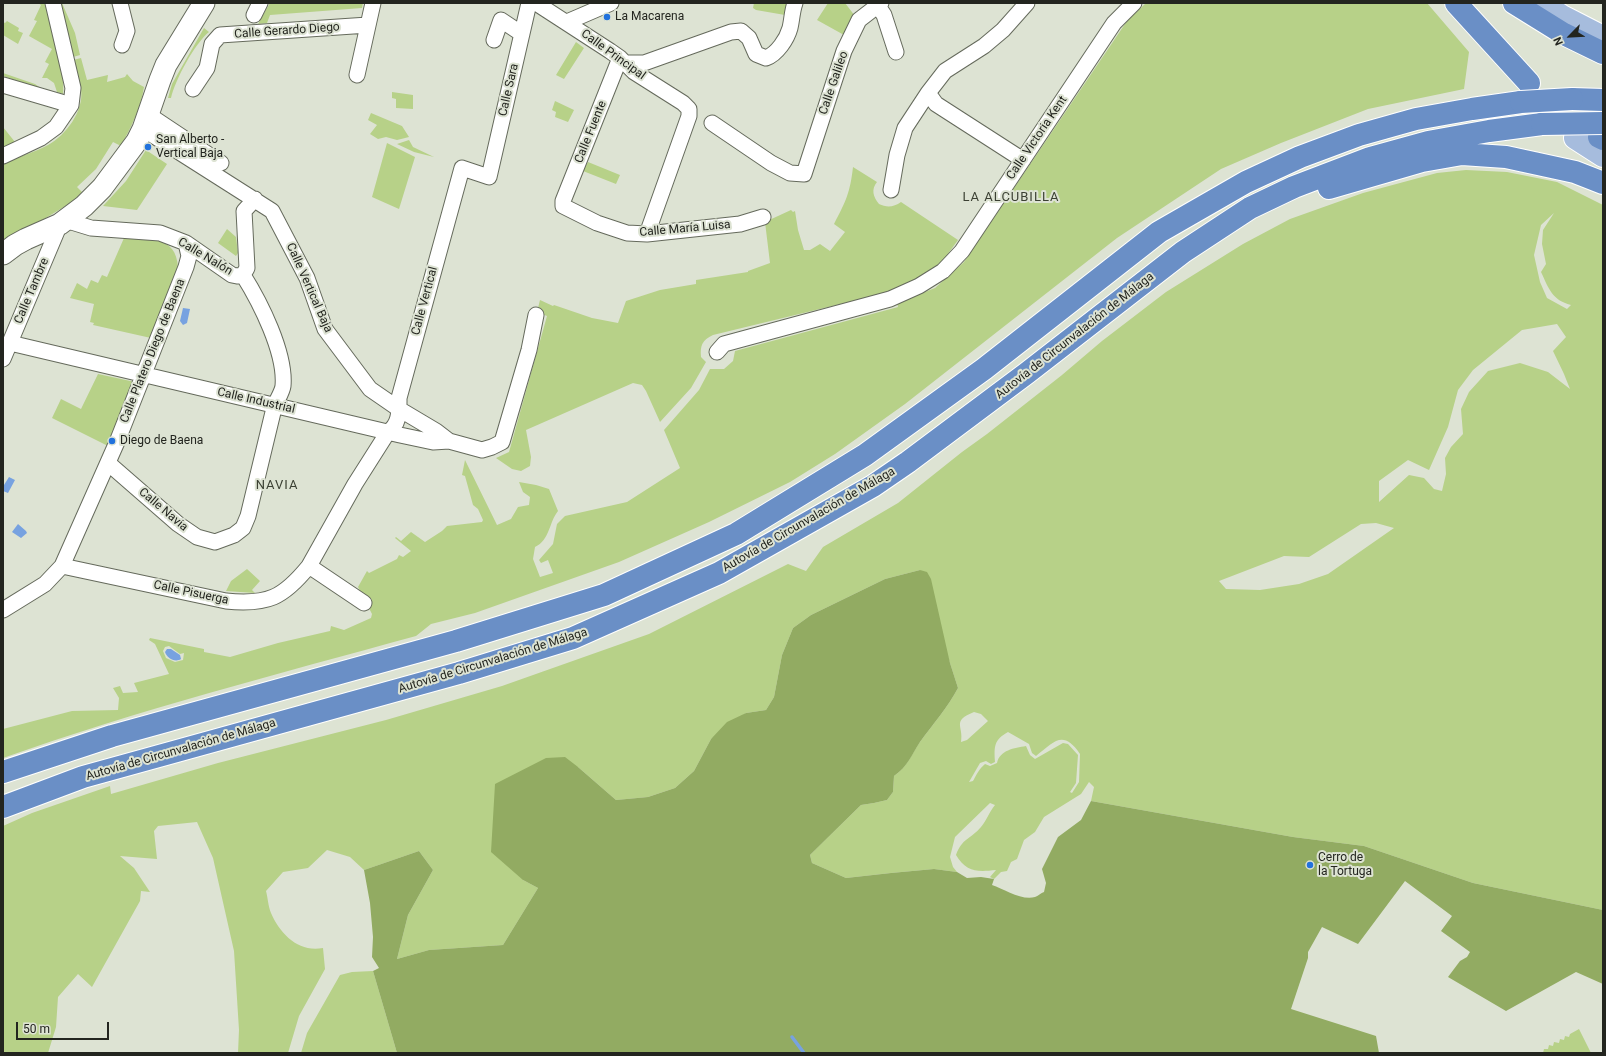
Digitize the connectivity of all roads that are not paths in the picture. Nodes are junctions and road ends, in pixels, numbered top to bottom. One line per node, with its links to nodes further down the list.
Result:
1 (53, 3): 33 (street)
2 (120, 3): 23 (street)
3 (204, 3): 34 (street)
4 (372, 3): 19 (street)
5 (529, 3): 20 (street, Calle Sara)
6 (536, 3): 17 (street, Calle Principal)
7 (611, 3): 17 (street)
8 (795, 3): 26 (street)
9 (1027, 3): 31 (street)
10 (1121, 3): 18 (street)
11 (1134, 3): 18 (street, Calle Victoria Kent)
12 (1448, 3): 30 (main road)
13 (1456, 3): 30 (highway)
14 (1514, 3): 25 (highway)
15 (1543, 3): 21 (main road)
16 (878, 4): 24 (street); 35 (street, Calle Galileo)
17 (567, 22): 26 (street, Calle Principal)
18 (1114, 23): 39 (street, Calle Victoria Kent)
19 (368, 25): 27 (street); 29 (street, Calle Gerardo Diego)
20 (522, 34): 22 (street); 41 (street, Calle Sara)
21 (1603, 37)
22 (494, 40)
23 (122, 45)
24 (896, 52)
25 (1603, 53)
26 (622, 60): 45 (street, Calle Fuente); 49 (street, Calle Principal)
27 (357, 75)
28 (3, 85): 33 (street)
29 (193, 89)
30 (1522, 90): 32 (highway, Autovía de Circunvalación de Málaga, bridge); 67 (highway, Autovía de Circunvalación de Málaga)
31 (928, 93): 39 (street); 43 (street)
32 (1603, 100)
33 (71, 105): 38 (street)
34 (146, 122): 40 (street); 44 (street, Calle Vertical Baja); 47 (street)
35 (712, 123)
36 (1576, 138): 37 (main road)
37 (1602, 139): 48 (highway, Autovía de Circunvalación de Málaga, bridge)
38 (3, 156)
39 (1023, 160): 55 (street, Calle Victoria Kent)
40 (221, 163)
41 (462, 168): 59 (street, Calle Vertical)
42 (1603, 183): 48 (highway)
43 (891, 190)
44 (255, 199): 52 (street, Calle Nalón); 59 (street, Calle Vertical Baja)
45 (564, 206): 49 (street, Calle María Luisa)
46 (763, 217): 49 (street, Calle María Luisa)
47 (62, 222): 50 (street, Calle Nalón); 51 (street); 54 (street, Calle Tambre)
48 (1224, 226): 68 (highway, Autovía de Circunvalación de Málaga)
49 (647, 234)
50 (186, 243): 52 (street, Calle Nalón); 57 (street, Calle Platero Diego de Baena)
51 (3, 254)
52 (243, 274): 58 (street, Calle Navia)
53 (536, 315): 61 (street, Calle Industrial)
54 (10, 342): 56 (street, Calle Tambre); 57 (street, Calle Industrial)
55 (717, 352)
56 (3, 359)
57 (144, 375): 58 (street, Calle Industrial); 62 (street, Calle Platero Diego de Baena)
58 (275, 406): 60 (street, Calle Industrial); 62 (street, Calle Navia)
59 (399, 409): 60 (street, Calle Vertical); 61 (street, Calle Vertical Baja)
60 (388, 432): 61 (street, Calle Industrial); 64 (street, Calle Pisuerga)
61 (447, 441)
62 (108, 463): 63 (street, Calle Platero Diego de Baena)
63 (62, 566): 64 (street, Calle Pisuerga); 66 (street, Calle Platero Diego de Baena)
64 (309, 566): 65 (street)
65 (364, 603)
66 (3, 610)
67 (3, 772)
68 (3, 807)

